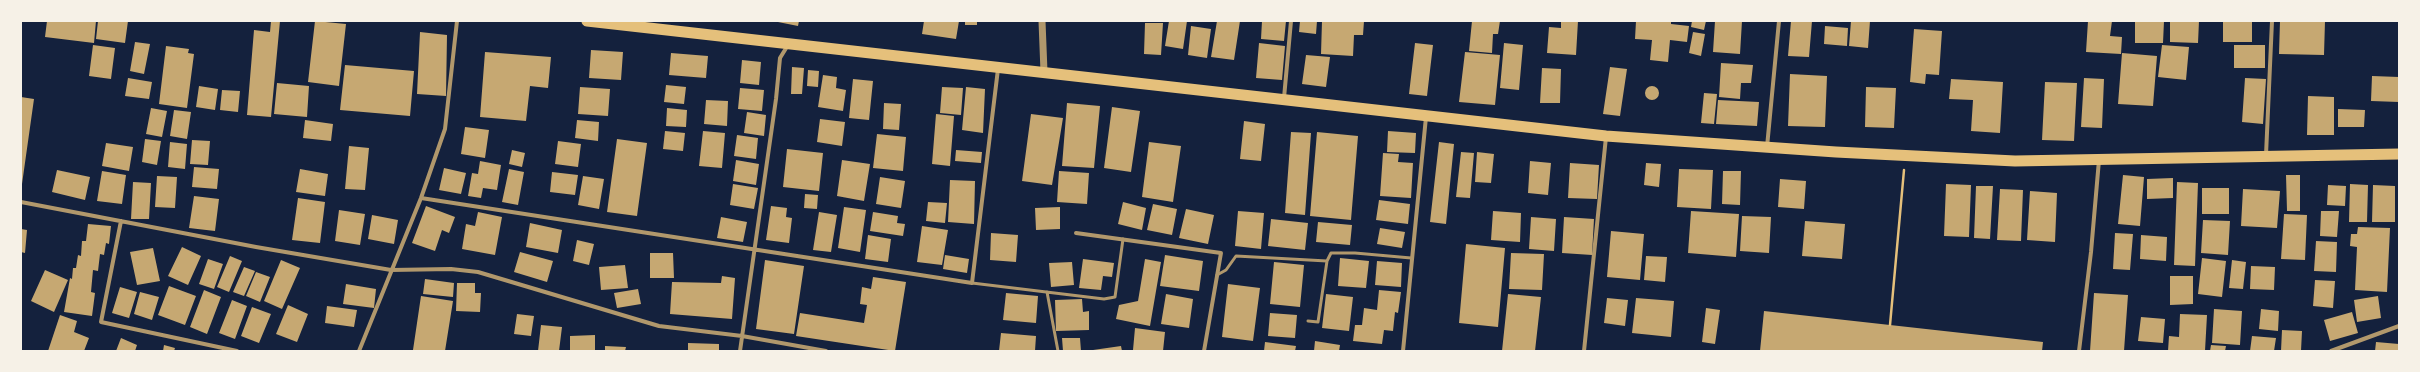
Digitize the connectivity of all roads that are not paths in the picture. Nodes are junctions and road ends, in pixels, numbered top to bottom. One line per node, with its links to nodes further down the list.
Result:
1 (457, 21): 18 (street)
2 (587, 21): 7 (highway)
3 (1042, 21): 10 (street)
4 (1291, 21): 11 (street)
5 (1779, 21): 14 (street)
6 (2272, 21): 16 (street)
7 (616, 23): 8 (highway)
8 (788, 45): 9 (highway); 23 (street)
9 (998, 69): 10 (highway); 28 (street)
10 (1044, 72): 11 (highway)
11 (1284, 101): 12 (highway)
12 (1426, 115): 13 (highway); 24 (street)
13 (1606, 136): 14 (highway); 41 (street)
14 (1767, 147): 17 (highway)
15 (2399, 154): 16 (highway)
16 (2266, 158): 17 (highway)
17 (2099, 160): 42 (street)
18 (421, 198): 23 (street); 26 (street)
19 (21, 202): 20 (street)
20 (121, 221): 26 (street); 33 (street)
21 (1076, 233): 22 (street)
22 (1123, 239): 27 (street); 29 (lane)
23 (754, 250): 28 (street); 32 (street)
24 (1411, 258): 25 (lane); 40 (street)
25 (1327, 261): 27 (lane); 30 (lane)
26 (391, 270): 32 (street); 35 (street)
27 (1218, 275): 39 (street)
28 (972, 283): 29 (lane)
29 (1047, 292): 38 (lane)
30 (1308, 321)
31 (2399, 326): 43 (street)
32 (742, 336): 36 (street); 37 (street)
33 (230, 350): 34 (street)
34 (237, 351)
35 (359, 351)
36 (740, 351)
37 (826, 351)
38 (1058, 351)
39 (1204, 351)
40 (1403, 351)
41 (1584, 351)
42 (2079, 351)
43 (2331, 351)

